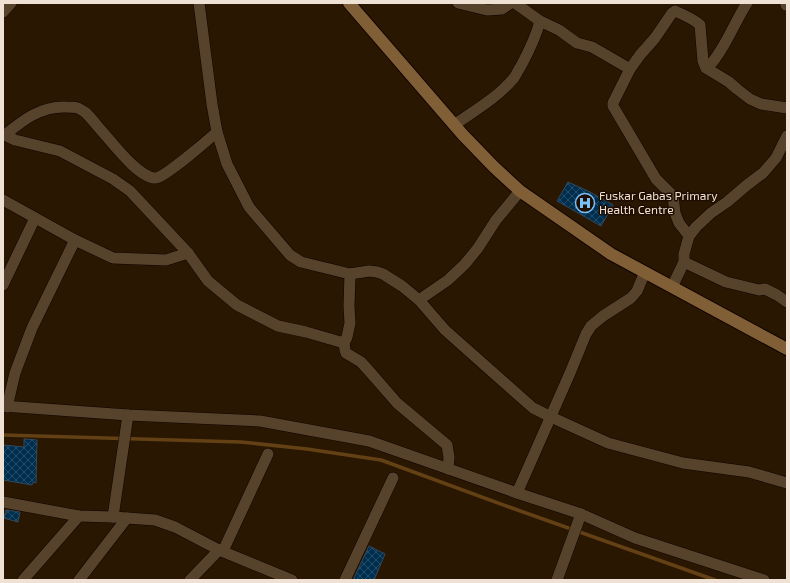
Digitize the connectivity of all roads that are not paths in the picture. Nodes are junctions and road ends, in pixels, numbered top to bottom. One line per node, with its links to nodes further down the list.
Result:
1 (11, 3): 8 (street)
2 (199, 3): 14 (street)
3 (349, 3): 13 (street)
4 (458, 3): 5 (street)
5 (511, 3)
6 (515, 3): 9 (street)
7 (747, 3): 10 (street)
8 (3, 12)
9 (540, 21): 11 (street); 13 (street)
10 (706, 68): 11 (street); 12 (street)
11 (630, 69): 20 (street)
12 (787, 108)
13 (454, 124): 17 (street)
14 (217, 132): 15 (street); 25 (street)
15 (4, 134): 22 (street)
16 (787, 136): 20 (street)
17 (520, 191): 24 (street); 28 (street)
18 (3, 200): 19 (street)
19 (35, 218): 21 (street); 26 (street)
20 (689, 236): 23 (street)
21 (75, 240): 22 (street); 32 (street)
22 (188, 253): 30 (street)
23 (684, 262): 27 (street); 29 (street)
24 (645, 272): 27 (street); 33 (street)
25 (350, 274): 28 (street); 30 (street)
26 (3, 285)
27 (672, 287): 31 (street)
28 (419, 300): 33 (street)
29 (787, 302)
30 (344, 343): 36 (street)
31 (787, 349)
32 (5, 406): 34 (street)
33 (551, 417): 38 (street); 39 (street)
34 (128, 419): 36 (street); 42 (street)
35 (268, 454): 45 (street)
36 (448, 469): 39 (street)
37 (393, 478): 50 (street)
38 (787, 483)
39 (517, 493): 44 (street)
40 (3, 502): 41 (street)
41 (79, 516): 42 (street); 46 (street)
42 (113, 517): 43 (street)
43 (127, 518): 45 (street); 47 (street)
44 (580, 518): 51 (street); 52 (street)
45 (221, 550): 48 (street); 49 (street)
46 (23, 580)
47 (79, 580)
48 (190, 580)
49 (292, 580)
50 (345, 580)
51 (557, 580)
52 (764, 580)

